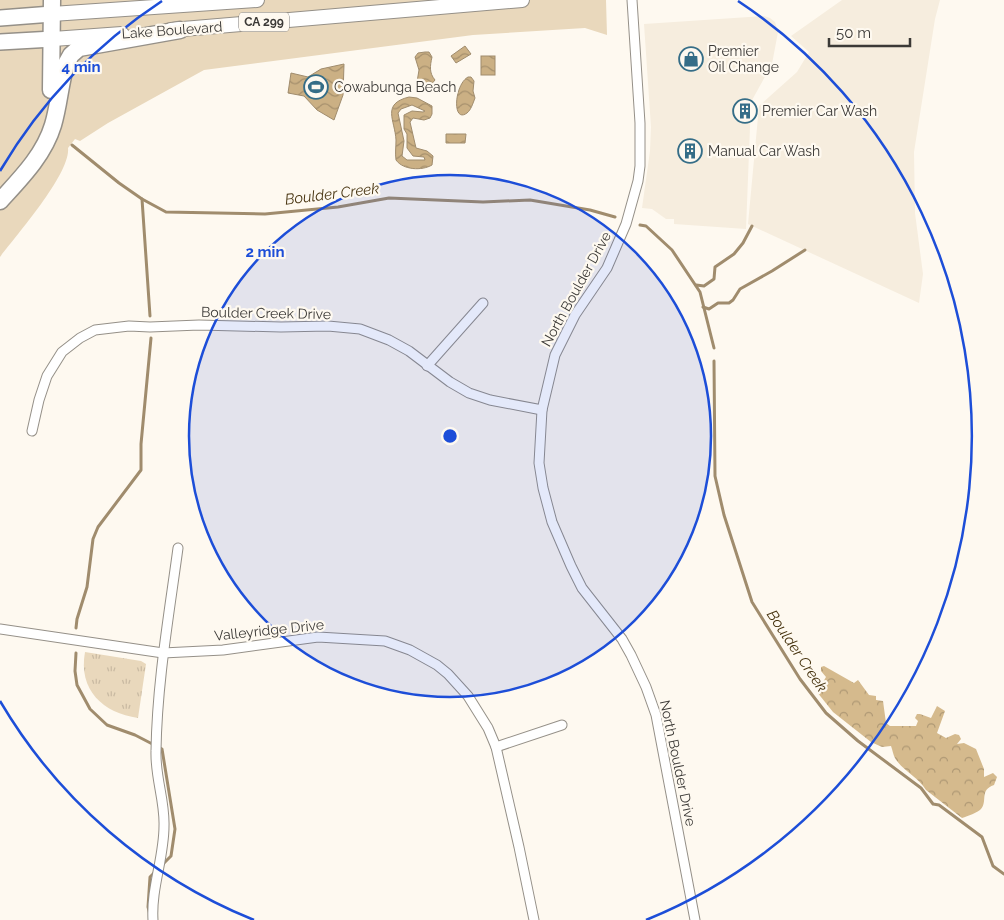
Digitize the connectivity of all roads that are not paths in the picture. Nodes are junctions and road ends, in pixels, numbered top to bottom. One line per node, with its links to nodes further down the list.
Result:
1 (257, 0): 4 (main road, Lake Boulevard / CA 299)
2 (522, 0): 6 (main road, Lake Boulevard / CA 299)
3 (632, 0): 13 (street, North Boulder Drive)
4 (52, 7): 5 (highway, Lake Boulevard / CA 299); 7 (highway)
5 (0, 18)
6 (180, 30): 7 (main road, Lake Boulevard / CA 299); 9 (highway)
7 (53, 39): 8 (highway, Lake Boulevard / CA 299); 9 (highway)
8 (0, 42)
9 (45, 144): 10 (highway)
10 (0, 201)
11 (483, 303): 12 (street)
12 (427, 366): 13 (street, Boulder Creek Drive); 14 (street, Boulder Creek Drive)
13 (542, 410): 22 (street, North Boulder Drive)
14 (32, 431)
15 (178, 548): 17 (street)
16 (0, 629): 17 (street, Valleyridge Drive)
17 (163, 652): 19 (street, Valleyridge Drive); 20 (street)
18 (562, 725): 19 (street)
19 (496, 747): 21 (street, Valleyridge Drive)
20 (154, 920)
21 (534, 920)
22 (695, 920)

